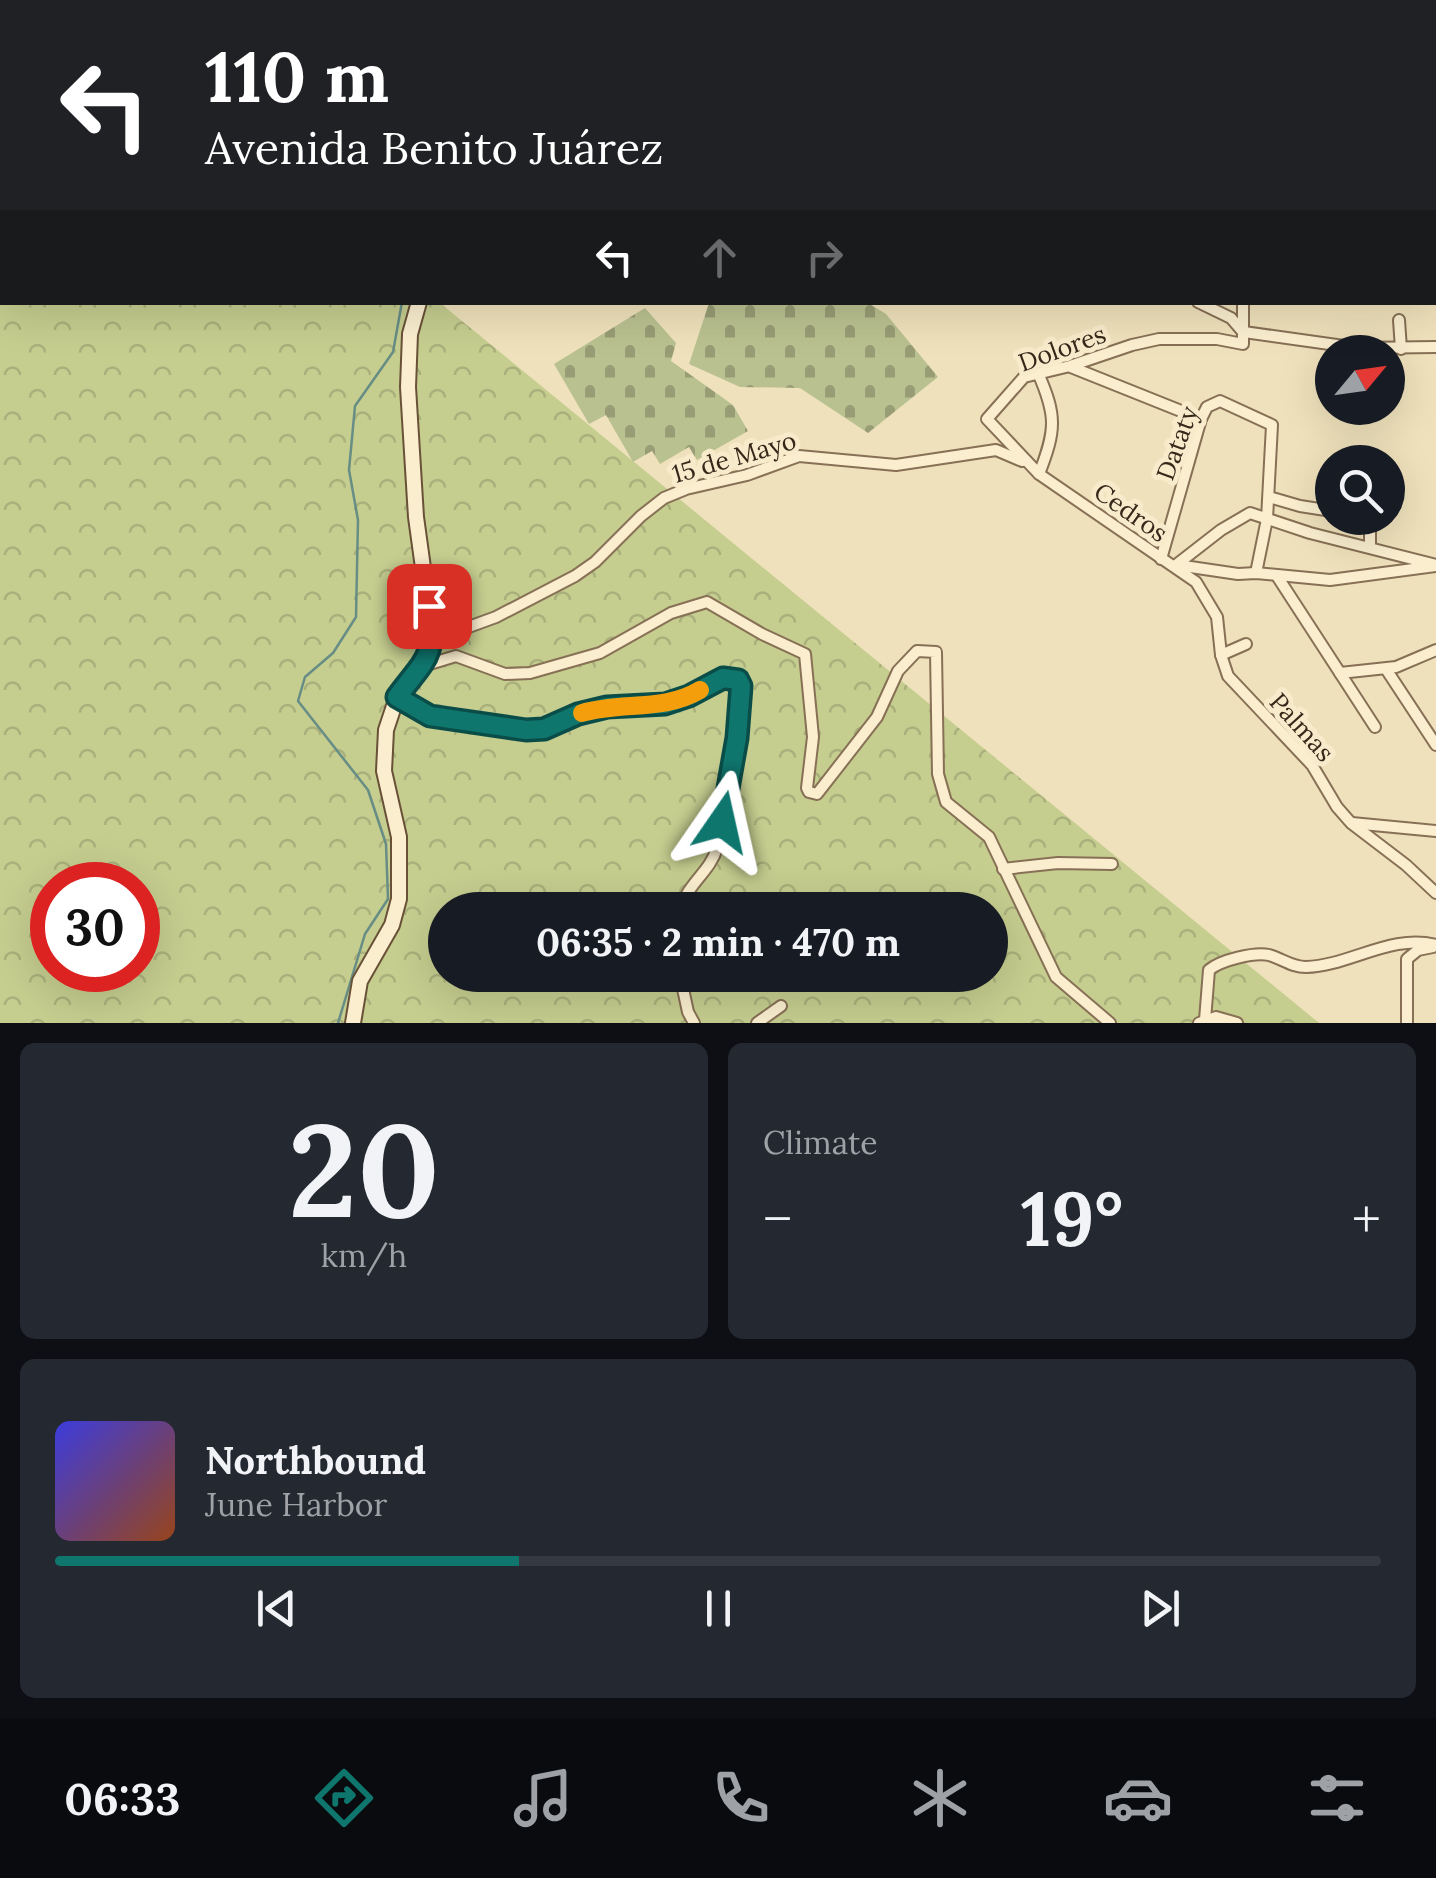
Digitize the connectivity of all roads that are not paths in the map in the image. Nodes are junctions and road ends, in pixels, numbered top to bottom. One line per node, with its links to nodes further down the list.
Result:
1 (417, 305): 26 (main road)
2 (1204, 305): 5 (street)
3 (1242, 305): 5 (street)
4 (1399, 320): 6 (street)
5 (1244, 332): 7 (street); 10 (street, Dolores)
6 (1400, 335)
7 (1315, 342)
8 (1436, 347): 9 (street)
9 (1405, 349)
10 (1070, 366): 11 (street, Dolores); 13 (street)
11 (1038, 372): 12 (street, Dolores); 15 (street)
12 (987, 419): 14 (street, Cedros)
13 (1201, 419): 16 (street, Dataty); 21 (street, Dataty)
14 (1026, 462): 15 (street, Cedros); 26 (street, 15 de Mayo)
15 (1040, 474): 21 (street, Cedros)
16 (1269, 497): 17 (street); 18 (street)
17 (1315, 508)
18 (1267, 520): 20 (street, Cedros); 22 (street, Cedros); 24 (street)
19 (1370, 535): 20 (street)
20 (1370, 546): 23 (street, Cedros)
21 (1161, 559): 22 (street, Cedros)
22 (1176, 565): 24 (street); 29 (street, Palmas)
23 (1436, 566): 25 (street)
24 (1256, 573): 25 (street)
25 (1278, 576): 32 (street)
26 (433, 640): 30 (main road)
27 (1246, 644): 29 (street)
28 (1436, 650): 31 (street)
29 (1221, 656): 36 (street, Palmas)
30 (423, 666): 33 (main road); 39 (street)
31 (1386, 669): 32 (street); 35 (street)
32 (1340, 673): 34 (street)
33 (397, 697): 40 (street); 46 (main road)
34 (1374, 727)
35 (1436, 746)
36 (1351, 823): 37 (street); 41 (street, Palmas)
37 (1436, 831)
38 (1112, 864): 39 (street)
39 (1003, 869): 49 (street)
40 (687, 892)
41 (1436, 893)
42 (1436, 946): 45 (street); 51 (street)
43 (684, 992): 47 (street)
44 (782, 1006): 48 (street)
45 (1202, 1022): 50 (street)
46 (353, 1023)
47 (694, 1023)
48 (757, 1023)
49 (1110, 1023)
50 (1237, 1023)
51 (1406, 1023)

